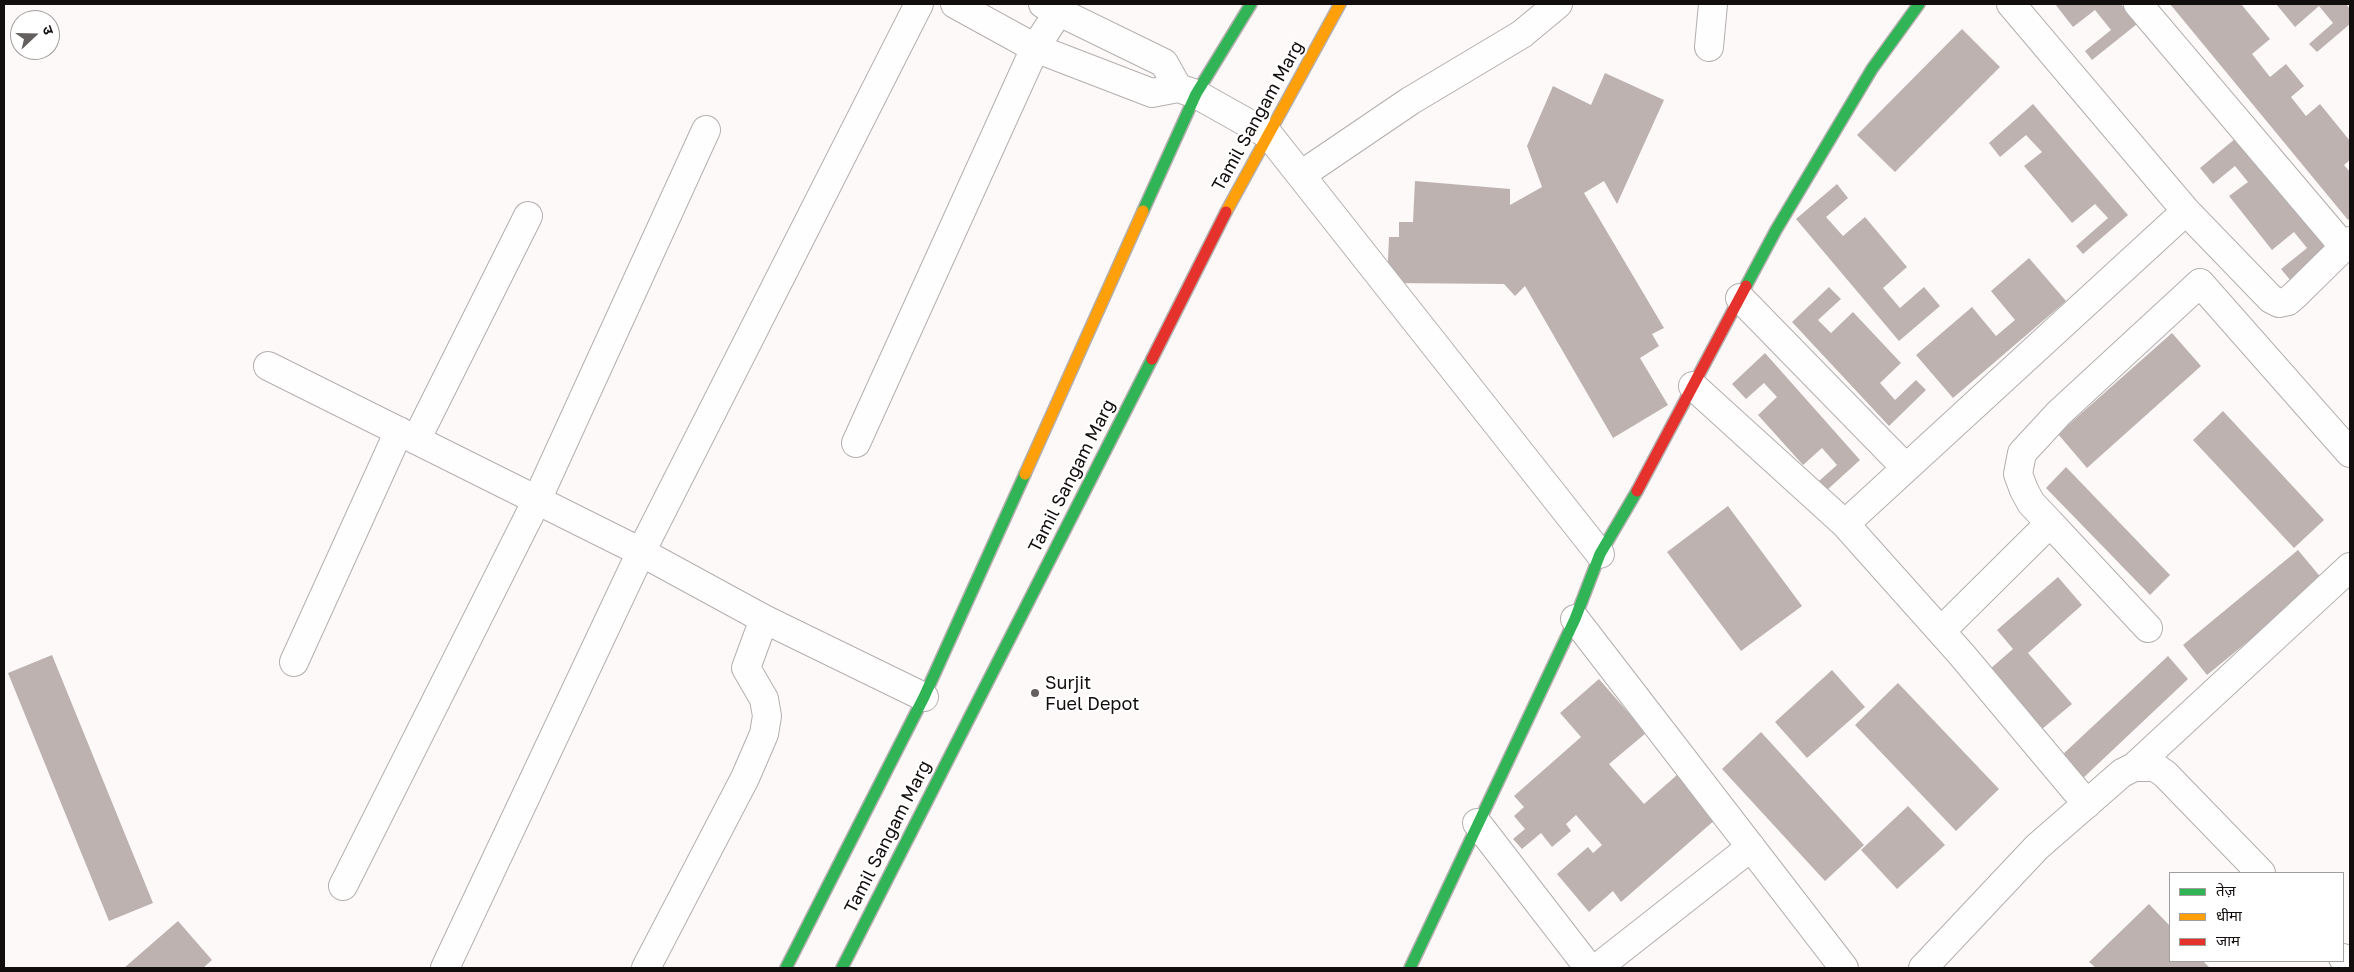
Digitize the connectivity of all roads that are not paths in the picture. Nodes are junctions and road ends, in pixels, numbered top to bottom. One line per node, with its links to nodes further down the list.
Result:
1 (919, 4): 30 (street)
2 (955, 4): 12 (street)
3 (1251, 4): 13 (street, Tamil Sangam Marg)
4 (1340, 4): 15 (street, Tamil Sangam Marg)
5 (1558, 4): 16 (street)
6 (1713, 4): 11 (street)
7 (1919, 4): 20 (street)
8 (2011, 4): 17 (street)
9 (2138, 4): 19 (street)
10 (1051, 8): 12 (street); 13 (street)
11 (1709, 47)
12 (1035, 48): 13 (street); 24 (street)
13 (1187, 91): 15 (street); 38 (street, Tamil Sangam Marg)
14 (706, 130): 27 (street)
15 (1269, 135): 16 (street); 48 (street, Tamil Sangam Marg)
16 (1301, 175): 31 (street)
17 (2186, 211): 19 (street); 26 (street)
18 (528, 216): 23 (street)
19 (2347, 244)
20 (1740, 298): 22 (street); 26 (street)
21 (268, 366): 23 (street)
22 (1693, 386): 29 (street); 31 (street)
23 (408, 435): 27 (street); 37 (street)
24 (856, 443)
25 (2350, 453): 28 (street)
26 (1906, 468): 29 (street)
27 (537, 500): 30 (street); 44 (street)
28 (2050, 523): 35 (street); 36 (street)
29 (1845, 524): 36 (street)
30 (641, 552): 33 (street); 45 (street)
31 (1600, 554): 34 (street)
32 (2350, 567): 39 (street)
33 (764, 619): 38 (street); 46 (street)
34 (1575, 619): 41 (street); 42 (street)
35 (2148, 628)
36 (1940, 631): 40 (street)
37 (294, 662)
38 (924, 697): 47 (street, Tamil Sangam Marg)
39 (2134, 767): 40 (street); 43 (street)
40 (2087, 804): 53 (street)
41 (1477, 823): 49 (street); 50 (street)
42 (1751, 847): 51 (street); 52 (street)
43 (2260, 872)
44 (343, 886)
45 (445, 968)
46 (646, 968)
47 (786, 968)
48 (842, 968)
49 (1410, 968)
50 (1589, 968)
51 (1597, 968)
52 (1844, 968)
53 (1923, 968)

